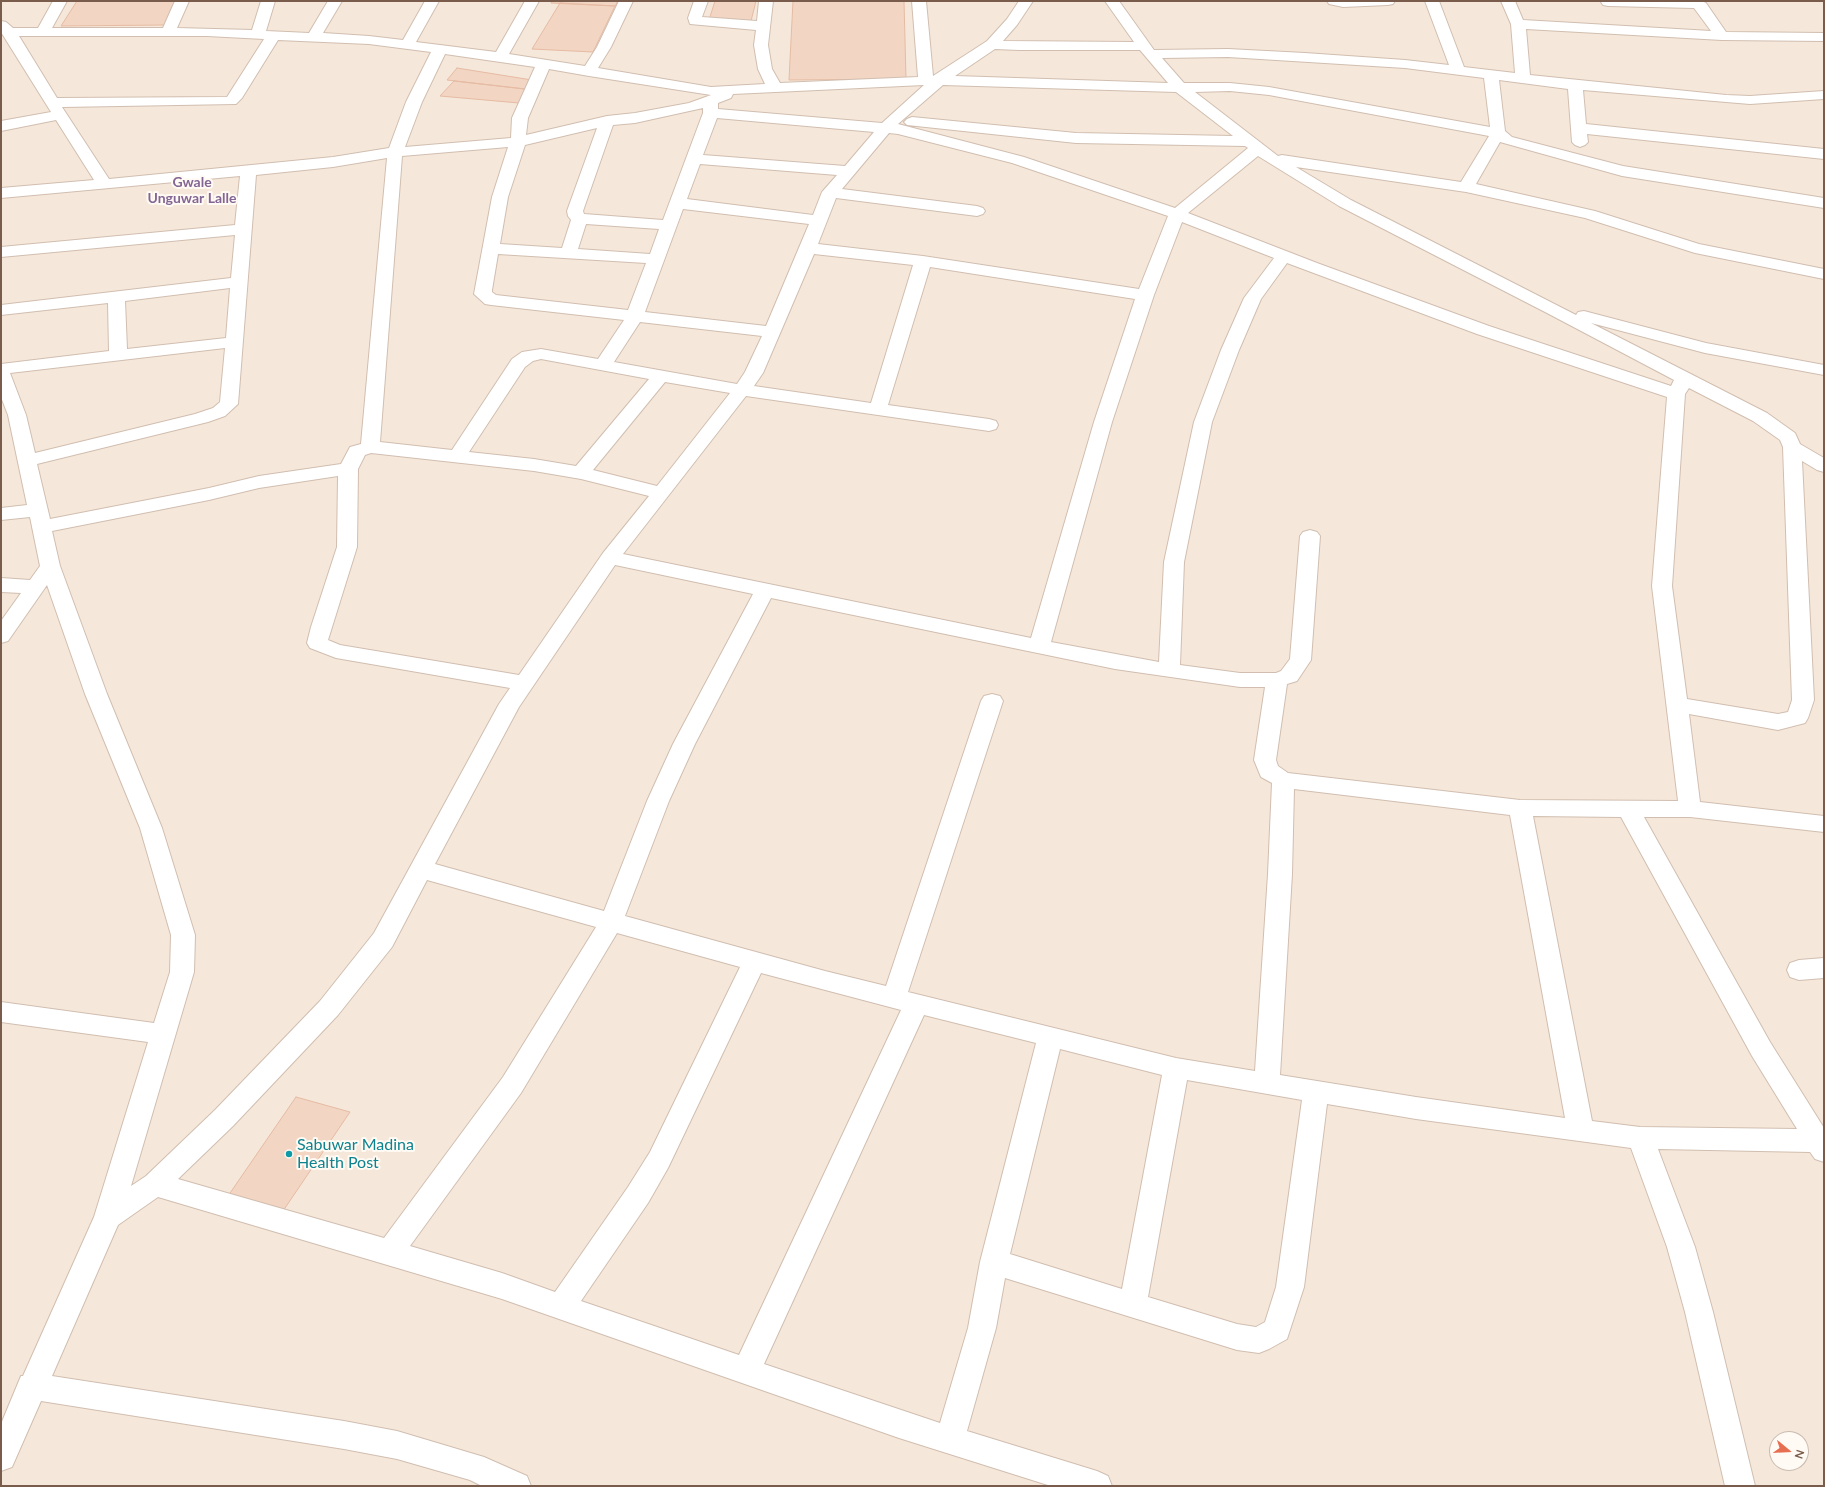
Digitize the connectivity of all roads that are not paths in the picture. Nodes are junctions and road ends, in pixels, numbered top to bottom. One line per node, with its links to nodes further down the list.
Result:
1 (60, 1): 22 (street)
2 (182, 1): 23 (street)
3 (268, 1): 24 (street)
4 (335, 1): 26 (street)
5 (432, 1): 30 (street)
6 (532, 1): 33 (street)
7 (626, 1): 36 (street)
8 (701, 1): 19 (street)
9 (766, 1): 19 (street)
10 (919, 1): 39 (street)
11 (1026, 1): 29 (street)
12 (1112, 1): 32 (street)
13 (1334, 1): 14 (street)
14 (1388, 1)
15 (1432, 1): 35 (street)
16 (1508, 1): 18 (street)
17 (1608, 1): 21 (street); 27 (street)
18 (1518, 24): 21 (street); 38 (street)
19 (764, 26): 41 (street)
20 (5, 29): 22 (street); 46 (street)
21 (1619, 30): 27 (street)
22 (43, 32): 23 (street)
23 (168, 32): 24 (street)
24 (258, 34): 25 (street)
25 (274, 35): 26 (street); 46 (street)
26 (314, 36): 30 (street)
27 (1722, 36): 28 (street)
28 (1824, 37)
29 (992, 44): 32 (street); 39 (street)
30 (407, 45): 31 (street)
31 (440, 49): 33 (street); 54 (street)
32 (1147, 50): 35 (street); 42 (street)
33 (500, 57): 34 (street)
34 (543, 65): 36 (street); 52 (street)
35 (1458, 70): 37 (street)
36 (589, 72): 43 (street)
37 (1491, 74): 38 (street); 51 (street)
38 (1523, 79): 40 (street)
39 (933, 81): 41 (street); 42 (street); 50 (street)
40 (1575, 85): 44 (street); 49 (street)
41 (775, 88): 43 (street)
42 (1180, 88): 51 (street); 53 (street)
43 (737, 91): 45 (street)
44 (1824, 95)
45 (711, 107): 47 (street); 50 (street); 56 (street)
46 (56, 109): 48 (street); 61 (street)
47 (607, 121): 52 (street); 69 (street)
48 (1, 126)
49 (1578, 128): 55 (street); 58 (street)
50 (891, 129): 53 (street); 60 (street); 68 (street)
51 (1498, 133): 58 (street); 62 (street)
52 (518, 142): 54 (street); 73 (street)
53 (1254, 145): 57 (street); 68 (street)
54 (395, 152): 59 (street); 99 (street)
55 (1824, 154)
56 (695, 159): 60 (street); 65 (street)
57 (1272, 159): 62 (street); 84 (street)
58 (1581, 159): 66 (street)
59 (248, 171): 61 (street); 72 (street)
60 (849, 171): 63 (street)
61 (104, 184): 64 (street)
62 (1466, 187): 80 (street)
63 (830, 192): 67 (street); 70 (street)
64 (1, 193)
65 (677, 203): 70 (street); 71 (street)
66 (1824, 203)
67 (977, 211)
68 (1178, 214): 77 (street); 82 (street)
69 (580, 219): 71 (street); 76 (street)
70 (818, 220): 74 (street)
71 (670, 225): 78 (street)
72 (244, 229): 75 (street); 81 (street)
73 (490, 248): 76 (street); 86 (street)
74 (807, 248): 79 (street); 87 (street)
75 (1, 252)
76 (568, 253): 78 (street)
77 (1284, 256): 95 (street); 117 (street)
78 (656, 258): 86 (street)
79 (923, 262): 82 (street); 97 (street)
80 (1824, 274)
81 (239, 282): 83 (street); 88 (street)
82 (1145, 295): 116 (street)
83 (116, 297): 85 (street); 89 (street)
84 (1553, 309): 92 (street); 95 (street)
85 (1, 310)
86 (635, 316): 87 (street); 90 (street)
87 (772, 332): 96 (street)
88 (234, 342): 89 (street); 102 (street)
89 (118, 355): 91 (street)
90 (604, 365): 94 (street); 101 (street)
91 (1, 369)
92 (1824, 370)
93 (1, 374): 102 (street)
94 (661, 375): 96 (street); 105 (street)
95 (1680, 386): 100 (street); 121 (street)
96 (742, 390): 97 (street); 106 (street)
97 (878, 409): 98 (street)
98 (988, 425)
99 (370, 447): 101 (street); 104 (street)
100 (1792, 447): 103 (street); 121 (street)
101 (458, 455): 105 (street)
102 (27, 461): 108 (street)
103 (1824, 466)
104 (348, 469): 108 (street); 119 (street)
105 (581, 473): 106 (street)
106 (661, 494): 110 (street)
107 (1, 514): 108 (street)
108 (40, 518): 111 (street)
109 (1310, 536): 118 (street)
110 (610, 558): 114 (street); 119 (street)
111 (50, 566): 113 (street); 134 (street)
112 (1, 585): 113 (street)
113 (36, 587): 115 (street)
114 (765, 590): 116 (street); 128 (street)
115 (1, 636)
116 (1040, 647): 117 (street)
117 (1169, 671): 118 (street)
118 (1277, 680): 122 (street)
119 (524, 683): 127 (street)
120 (992, 701): 132 (street)
121 (1678, 705): 125 (street)
122 (1283, 780): 123 (street); 137 (street)
123 (1520, 808): 124 (street); 139 (street)
124 (1628, 808): 125 (street); 141 (street)
125 (1690, 809): 126 (street)
126 (1824, 824)
127 (420, 869): 128 (street); 142 (street)
128 (611, 922): 129 (street); 144 (street)
129 (755, 962): 132 (street); 147 (street)
130 (1824, 968): 131 (street)
131 (1799, 970)
132 (905, 1001): 135 (street); 148 (street)
133 (1, 1012): 134 (street)
134 (163, 1034): 143 (street)
135 (1050, 1037): 136 (street); 145 (street)
136 (1176, 1068): 137 (street); 146 (street)
137 (1267, 1084): 138 (street)
138 (1316, 1092): 139 (street); 146 (street)
139 (1581, 1131): 140 (street)
140 (1640, 1138): 141 (street); 155 (street)
141 (1822, 1145)
142 (155, 1184): 143 (street); 144 (street)
143 (108, 1217): 149 (street)
144 (390, 1252): 147 (street)
145 (994, 1262): 146 (street); 150 (street)
146 (1133, 1305)
147 (561, 1306): 148 (street)
148 (747, 1370): 150 (street)
149 (31, 1386): 151 (street); 153 (street)
150 (950, 1441): 152 (street)
151 (1, 1457)
152 (1064, 1481): 154 (street)
153 (516, 1486)
154 (1097, 1486)
155 (1740, 1486)

